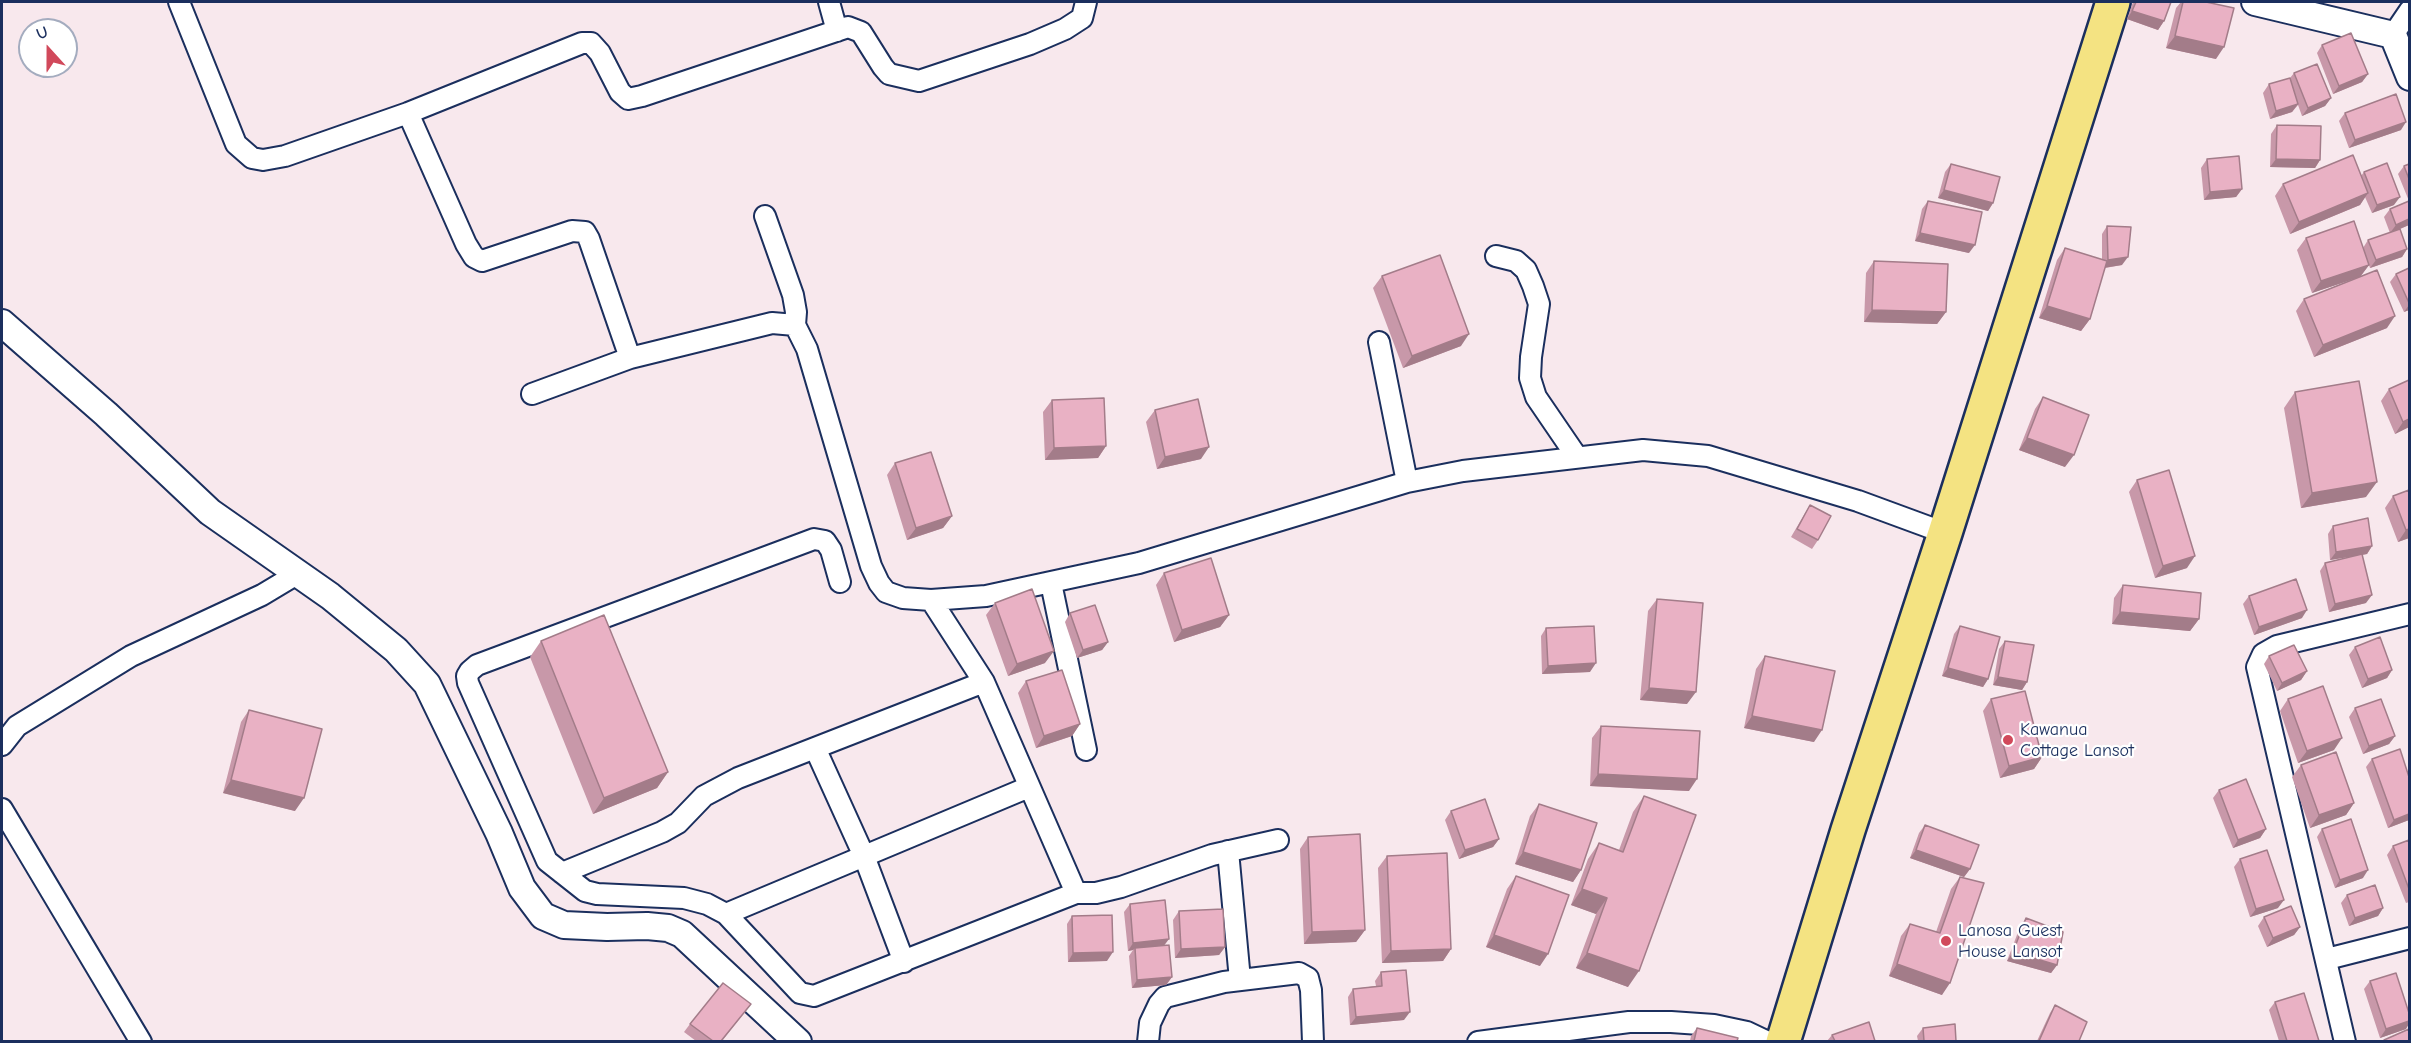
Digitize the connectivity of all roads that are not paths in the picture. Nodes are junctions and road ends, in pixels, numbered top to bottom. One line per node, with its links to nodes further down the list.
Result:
1 (179, 2): 10 (street)
2 (829, 2): 7 (street)
3 (1086, 2): 7 (street)
4 (2113, 2): 20 (highway)
5 (2255, 2): 8 (street)
6 (2409, 10): 8 (street)
7 (837, 31): 10 (street)
8 (2393, 35): 9 (street)
9 (2409, 77)
10 (408, 113): 16 (street)
11 (765, 216): 14 (street)
12 (1496, 256): 18 (street)
13 (2, 323): 21 (street)
14 (795, 325): 16 (street); 24 (street)
15 (1379, 342): 19 (street)
16 (630, 358): 17 (street)
17 (532, 394)
18 (1577, 457): 19 (street); 20 (street)
19 (1407, 482): 23 (street)
20 (1945, 533): 48 (highway)
21 (297, 574): 27 (street); 43 (street)
22 (840, 582): 35 (street)
23 (1051, 583): 24 (street); 29 (street)
24 (932, 600): 26 (street)
25 (2409, 615): 39 (street)
26 (984, 682): 28 (street); 30 (street)
27 (2, 745)
28 (815, 748): 34 (street); 35 (street)
29 (1086, 750)
30 (1029, 787): 34 (street); 36 (street)
31 (2, 809): 42 (street)
32 (1278, 840): 33 (street)
33 (1228, 851): 36 (street); 41 (street)
34 (864, 856): 37 (street); 40 (street)
35 (562, 873): 37 (street)
36 (1076, 893): 40 (street)
37 (726, 914): 40 (street)
38 (2409, 938): 39 (street)
39 (2327, 959): 49 (street)
40 (904, 962)
41 (1240, 980): 44 (street); 45 (street)
42 (141, 1041)
43 (798, 1041)
44 (1148, 1041)
45 (1313, 1041)
46 (1478, 1041): 47 (street)
47 (1768, 1041)
48 (1783, 1041)
49 (2345, 1041)

